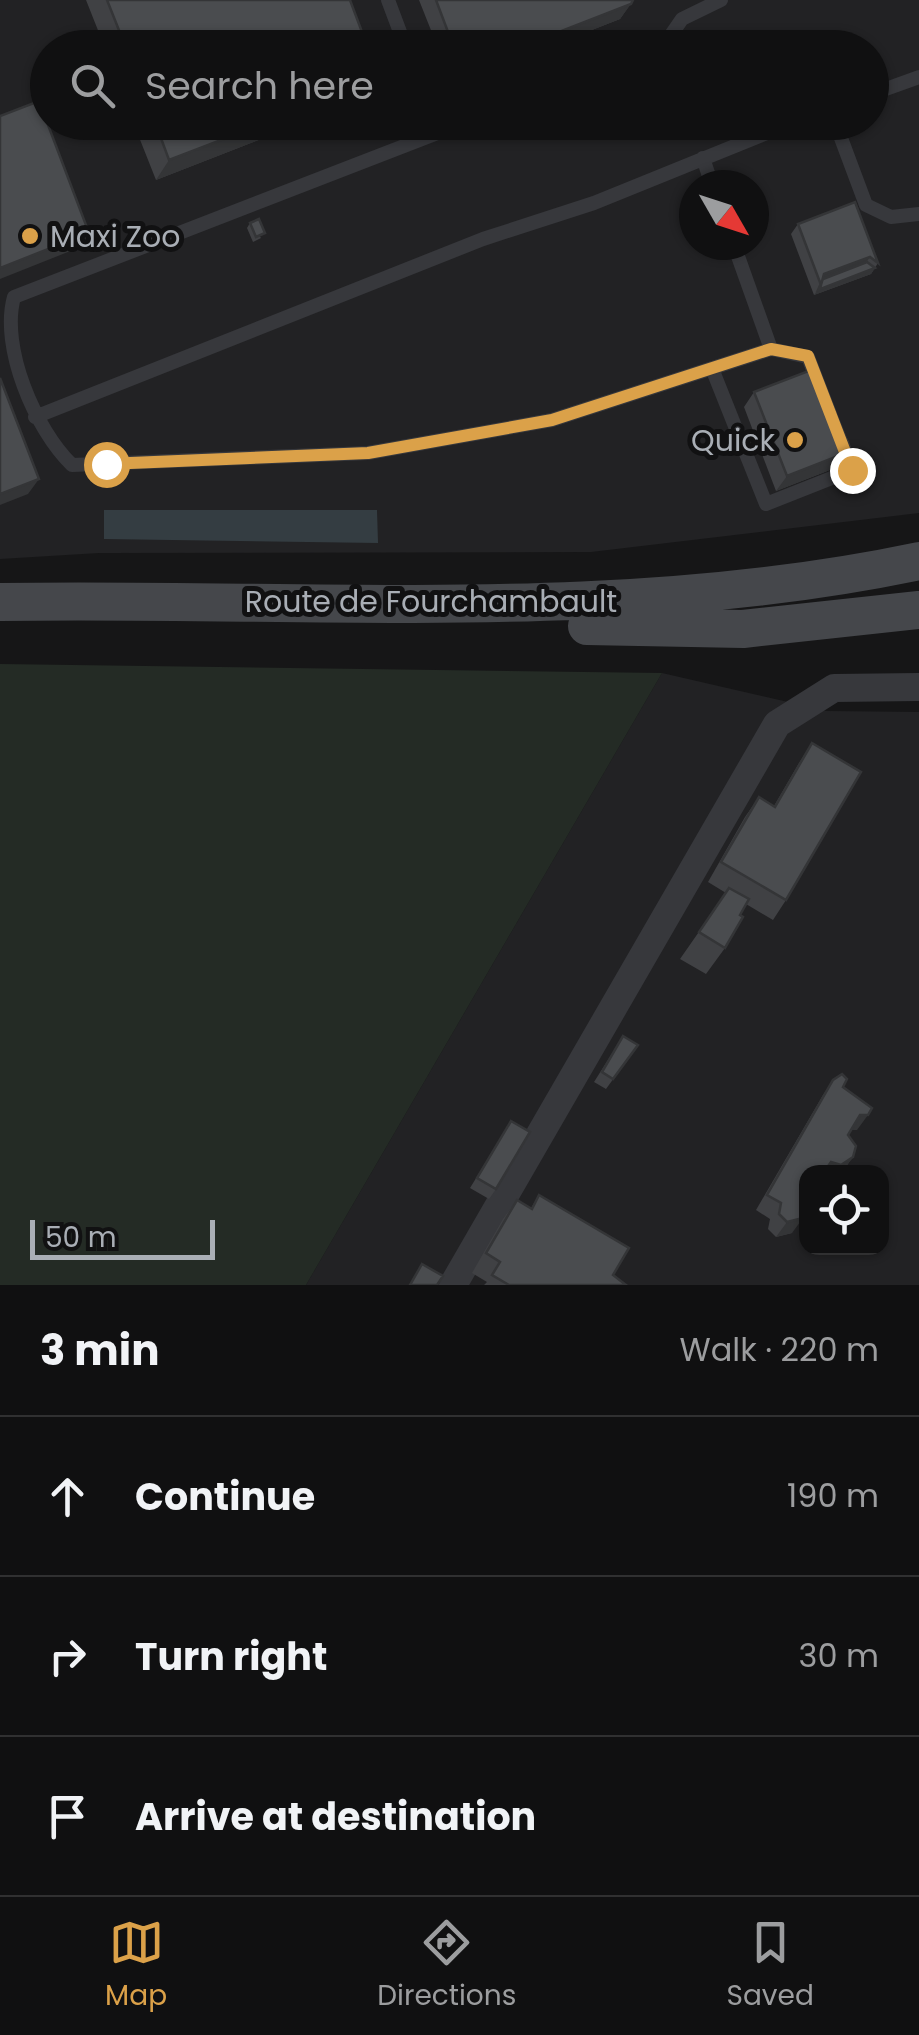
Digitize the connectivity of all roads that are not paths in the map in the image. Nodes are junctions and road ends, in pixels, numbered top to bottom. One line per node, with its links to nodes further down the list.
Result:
1 (388, 0): 3 (lane)
2 (721, 0): 4 (lane)
3 (399, 30)
4 (674, 30)
5 (919, 77): 6 (lane)
6 (889, 88)
7 (408, 140): 16 (lane)
8 (748, 140): 10 (lane)
9 (842, 140): 12 (lane)
10 (702, 158): 11 (lane); 16 (lane)
11 (706, 170)
12 (919, 214)
13 (739, 260): 14 (lane)
14 (771, 349): 15 (lane); 15 (lane)
15 (714, 371): 16 (lane)
16 (36, 417)
17 (919, 561): 18 (main road, Route de Fourchambault)
18 (0, 602)
19 (919, 610): 20 (main road)
20 (0, 624)
21 (919, 687): 22 (street)
22 (453, 1285)

